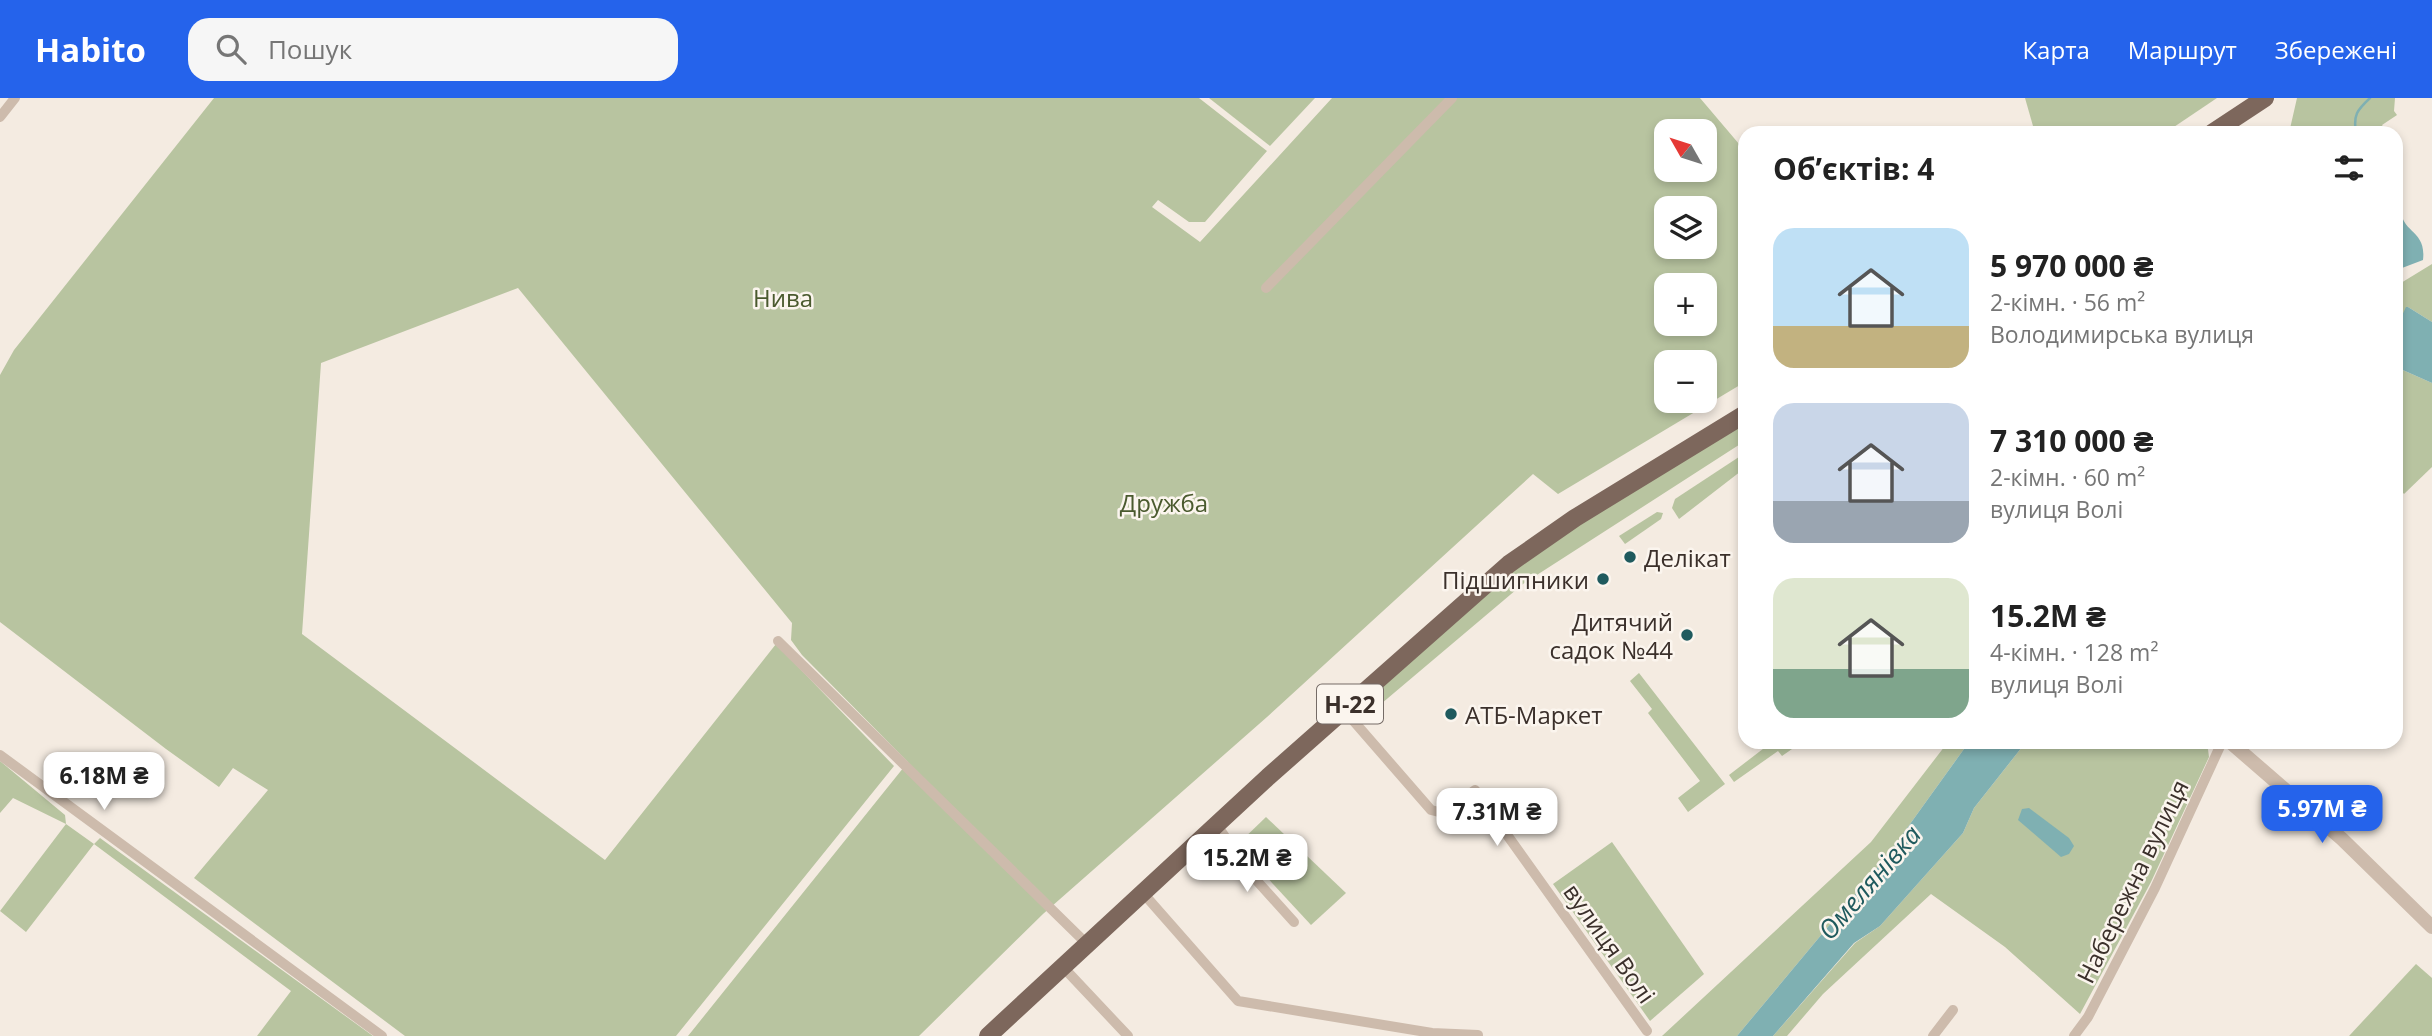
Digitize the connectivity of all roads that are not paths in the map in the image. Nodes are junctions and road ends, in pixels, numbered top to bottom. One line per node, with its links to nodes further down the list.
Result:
1 (15, 98): 4 (street)
2 (1452, 98): 6 (street)
3 (2265, 98): 5 (main road)
4 (0, 117)
5 (2223, 126)
6 (1266, 288)
7 (1738, 418): 9 (main road, Н-22)
8 (778, 641): 17 (street)
9 (1344, 710): 13 (main road, Н-22); 20 (street, вулиця Волі)
10 (2219, 749): 26 (street, Набережна вулиця)
11 (2238, 749): 16 (street)
12 (0, 755): 22 (street)
13 (1217, 825): 14 (main road, Н-22); 15 (street)
14 (1143, 892): 17 (main road, Н-22); 21 (street)
15 (1294, 922)
16 (2432, 927)
17 (1087, 944): 18 (main road, Н-22)
18 (1063, 967): 23 (main road, Н-22); 24 (street)
19 (1953, 1010): 25 (street)
20 (1647, 1031)
21 (1478, 1035)
22 (382, 1036)
23 (988, 1036)
24 (1128, 1036)
25 (1933, 1036)
26 (2074, 1036)

